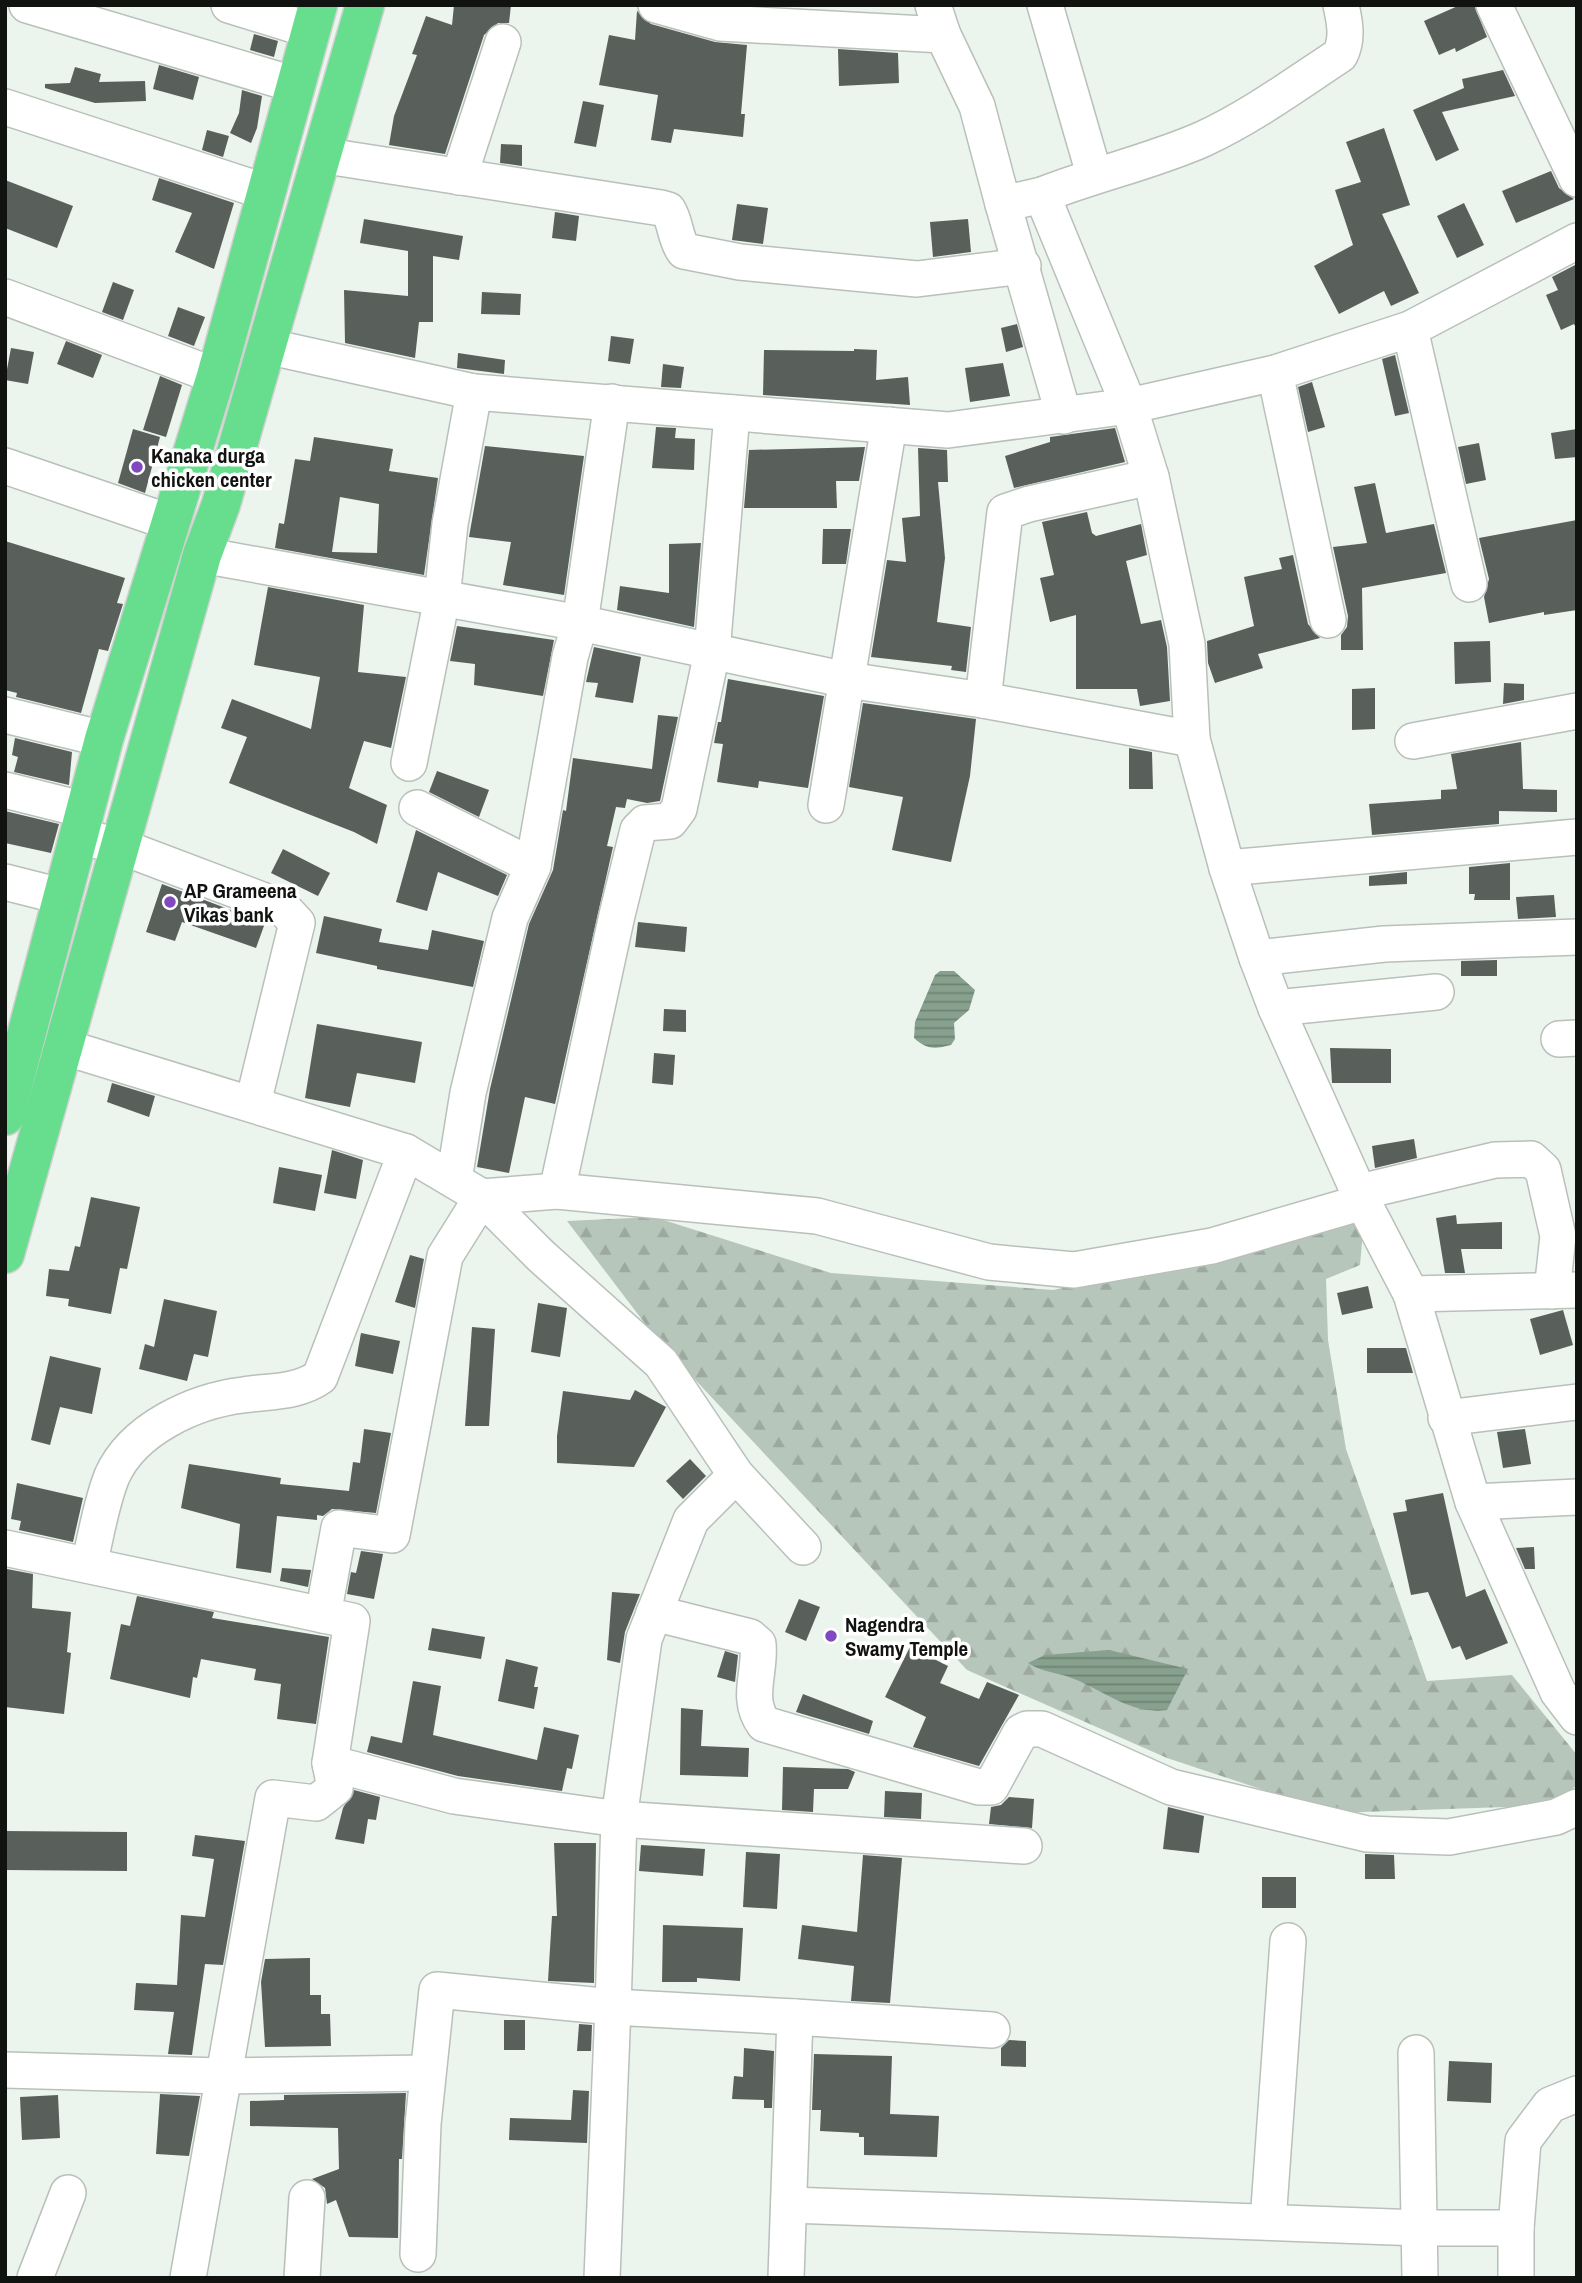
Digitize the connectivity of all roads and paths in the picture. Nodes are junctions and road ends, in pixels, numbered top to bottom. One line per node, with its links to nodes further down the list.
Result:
1 (27, 5): 11 (street)
2 (229, 5): 9 (street)
3 (365, 5): 13 (highway)
4 (656, 5): 8 (street)
5 (1045, 5): 14 (street)
6 (1341, 5): 14 (street)
7 (1494, 5): 16 (street)
8 (942, 14): 19 (street)
9 (314, 18): 11 (highway)
10 (503, 42): 15 (street)
11 (296, 85): 17 (highway)
12 (5, 107): 17 (street)
13 (320, 155): 15 (street); 24 (highway)
14 (1094, 174): 18 (street)
15 (459, 177): 21 (street)
16 (1577, 179)
17 (266, 192): 26 (highway)
18 (1042, 195): 19 (street); 29 (street)
19 (1003, 204): 21 (street)
20 (1577, 241): 23 (street)
21 (1023, 267): 31 (street)
22 (5, 298): 26 (street)
23 (1410, 328): 25 (street); 37 (street)
24 (266, 346): 27 (street); 36 (highway)
25 (1275, 373): 29 (street); 39 (street)
26 (216, 376): 35 (highway)
27 (474, 392): 28 (street); 38 (street)
28 (612, 402): 30 (street); 40 (street)
29 (1129, 406): 31 (street); 34 (street)
30 (732, 413): 32 (street); 41 (street)
31 (1064, 416): 32 (street)
32 (889, 425): 42 (street)
33 (5, 467): 35 (street)
34 (1151, 477): 43 (street); 47 (street)
35 (172, 523): 46 (highway)
36 (202, 555): 38 (street); 55 (highway)
37 (1469, 584)
38 (442, 598): 40 (street); 49 (street)
39 (1328, 620)
40 (580, 623): 41 (street); 56 (street)
41 (712, 652): 42 (street); 69 (street)
42 (847, 680): 43 (street); 51 (street)
43 (984, 700): 47 (street)
44 (1577, 711): 48 (street)
45 (5, 715): 46 (street)
46 (104, 739): 53 (highway)
47 (1192, 739): 57 (street)
48 (1413, 741)
49 (409, 763)
50 (5, 790): 53 (street)
51 (826, 805)
52 (417, 807): 56 (street)
53 (82, 823): 55 (street); 59 (highway)
54 (1577, 837): 57 (street)
55 (122, 848): 64 (highway); 65 (street)
56 (533, 866): 68 (street)
57 (1227, 868): 61 (street)
58 (5, 882): 59 (street)
59 (64, 897): 66 (highway)
60 (1577, 937): 61 (street)
61 (1257, 958): 63 (street)
62 (1436, 992): 63 (street)
63 (1276, 1008): 70 (street)
64 (64, 1047): 65 (street); 72 (highway)
65 (253, 1103): 67 (street)
66 (6, 1110)
67 (406, 1152): 68 (street); 82 (street)
68 (468, 1189): 69 (street); 77 (street); 84 (street)
69 (557, 1191): 70 (street)
70 (1362, 1197): 71 (street); 74 (street)
71 (1567, 1234): 73 (street)
72 (5, 1254)
73 (1564, 1290): 74 (street)
74 (1411, 1294): 76 (street)
75 (1577, 1402): 76 (street)
76 (1446, 1418): 79 (street)
77 (736, 1475): 80 (street); 83 (street)
78 (1577, 1497): 79 (street)
79 (1473, 1502): 85 (street)
80 (803, 1547)
81 (5, 1548): 82 (street)
82 (89, 1565): 84 (street)
83 (654, 1613): 87 (street); 88 (street)
84 (323, 1615): 86 (street)
85 (1571, 1700)
86 (330, 1763): 88 (street); 97 (street)
87 (1577, 1807)
88 (619, 1819): 89 (street); 91 (street)
89 (1024, 1846)
90 (1288, 1941): 102 (street)
91 (613, 2007): 92 (street); 96 (street); 109 (street)
92 (795, 2017): 93 (street); 101 (street)
93 (992, 2030)
94 (1416, 2053): 103 (street)
95 (5, 2070): 97 (street)
96 (427, 2073): 97 (street); 105 (street)
97 (222, 2076): 107 (street)
98 (1577, 2094): 104 (street)
99 (68, 2193): 106 (street)
100 (307, 2198): 108 (street)
101 (790, 2205): 102 (street); 110 (street)
102 (1268, 2222): 103 (street)
103 (1420, 2228): 104 (street); 111 (street)
104 (1516, 2228): 112 (street)
105 (418, 2254)
106 (35, 2278)
107 (188, 2278)
108 (302, 2278)
109 (602, 2278)
110 (786, 2278)
111 (1420, 2278)
112 (1516, 2278)

